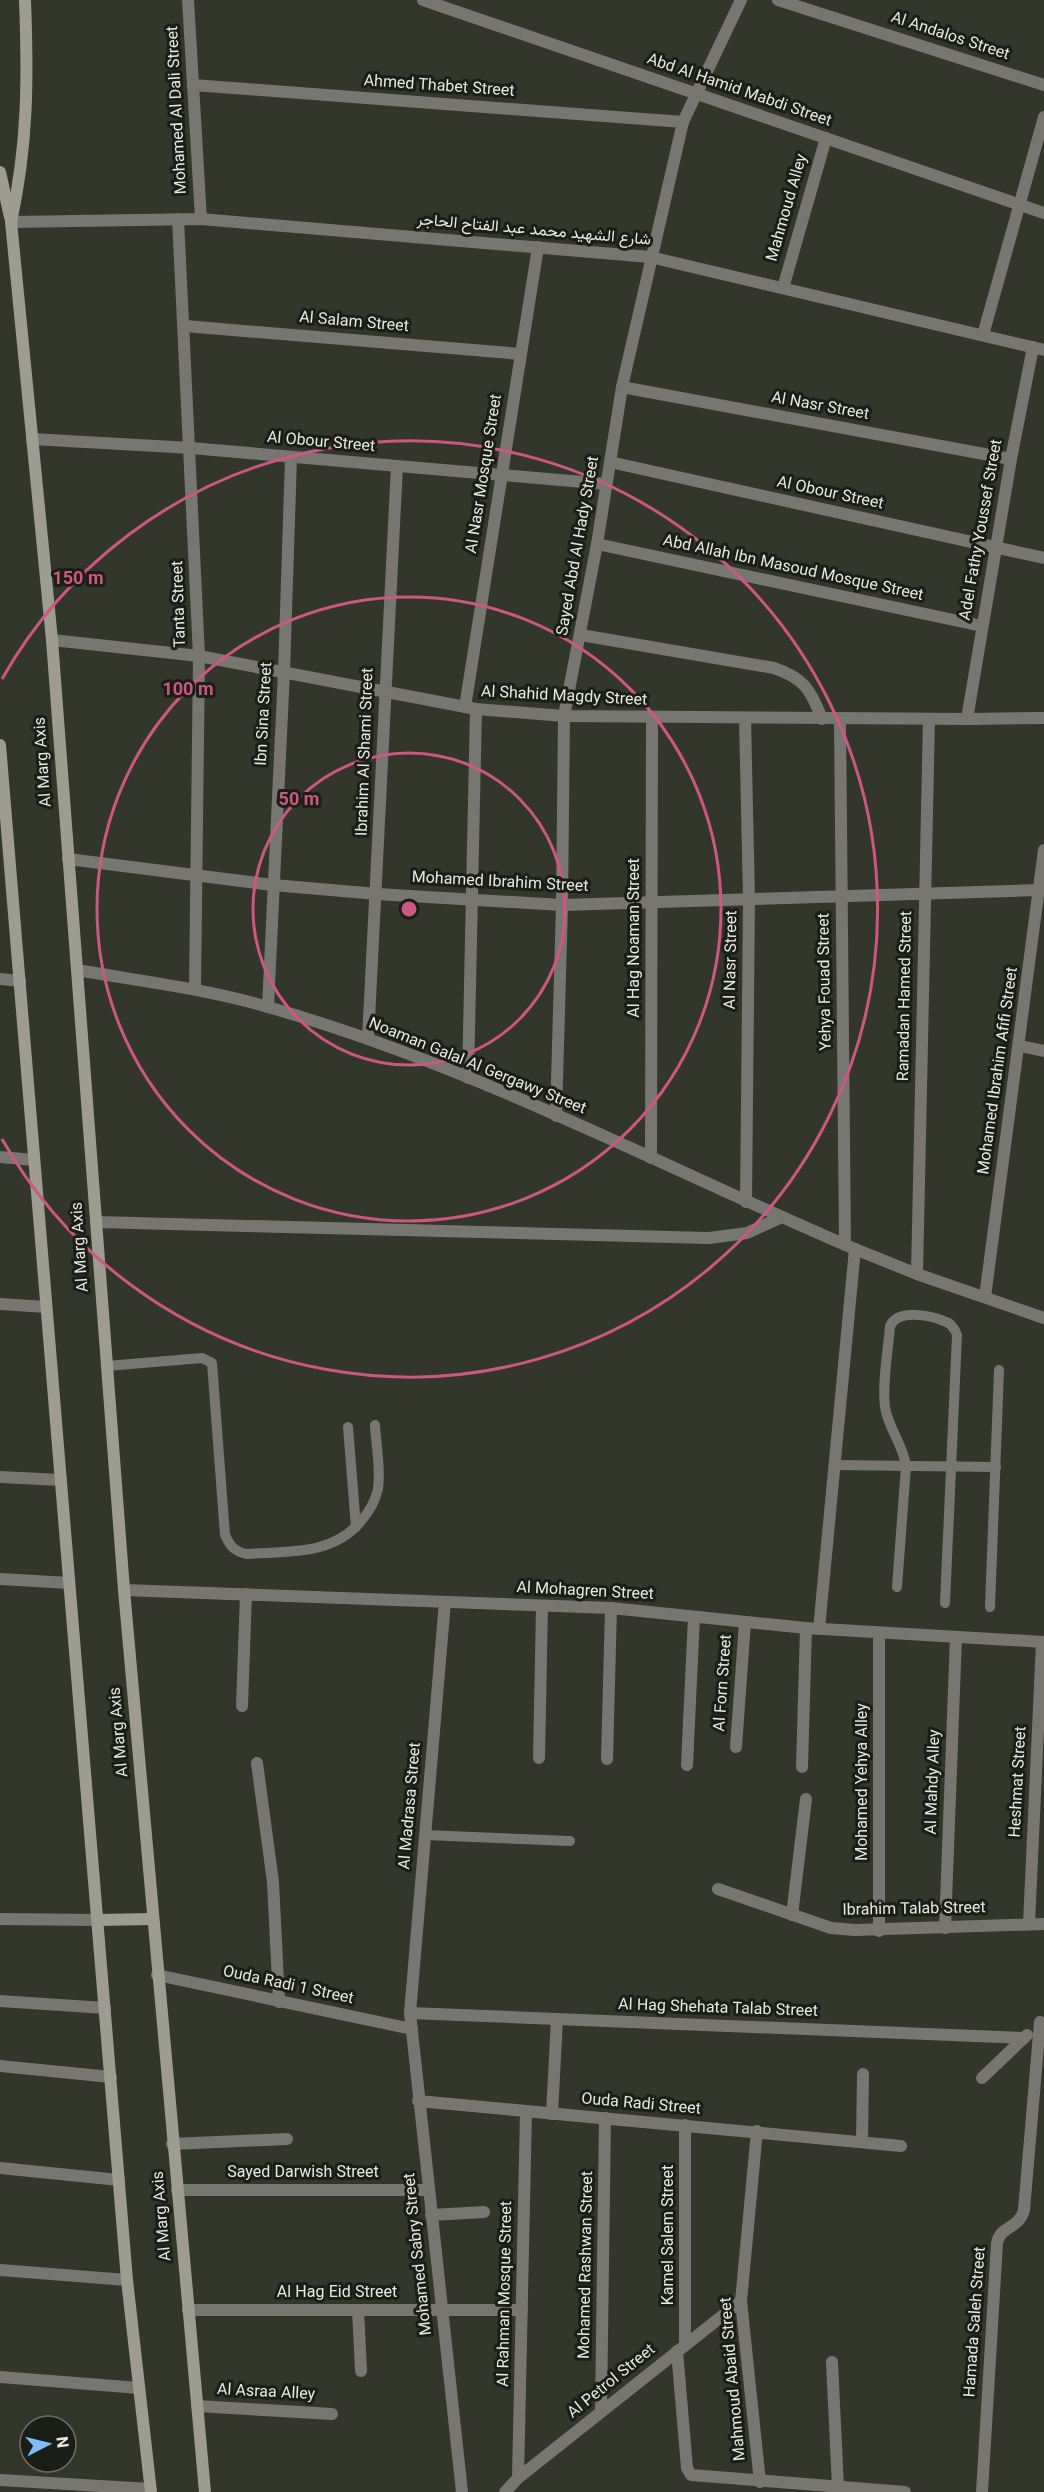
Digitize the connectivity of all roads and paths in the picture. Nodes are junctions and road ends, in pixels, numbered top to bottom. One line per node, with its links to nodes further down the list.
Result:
1 (25, 0): 17 (main road, Al Marg Axis)
2 (188, 0): 6 (street, Mohamed Al Dali Street)
3 (423, 0): 8 (street, Abd Al Hamid Mabdi Street)
4 (741, 0): 8 (street, Sayed Abd Al Hady Street)
5 (778, 0): 7 (street, Al Andalos Street)
6 (193, 84): 10 (street, Ahmed Thabet Street); 16 (street, Mohamed Al Dali Street)
7 (1044, 85)
8 (696, 93): 10 (street, Sayed Abd Al Hady Street); 11 (street, Abd Al Hamid Mabdi Street)
9 (1044, 117): 13 (street)
10 (682, 122): 19 (street, Sayed Abd Al Hady Street)
11 (826, 138): 13 (street, Abd Al Hamid Mabdi Street); 20 (street, Mahmoud Alley)
12 (0, 172): 17 (main road)
13 (1018, 204): 14 (street, Abd Al Hamid Mabdi Street); 22 (street)
14 (1044, 213)
15 (178, 219): 16 (street, شارع الشهيد محمد عبد الفتاح الحاجر); 17 (street, شارع الشهيد محمد عبد الفتاح الحاجر); 21 (street, Tanta Street)
16 (201, 219): 18 (street, شارع الشهيد محمد عبد الفتاح الحاجر)
17 (11, 222): 26 (main road, Al Marg Axis)
18 (538, 247): 19 (street, شارع الشهيد محمد عبد الفتاح الحاجر); 24 (street, Al Nasr Mosque Street)
19 (650, 257): 20 (street, شارع الشهيد محمد عبد الفتاح الحاجر); 25 (street, Sayed Abd Al Hady Street)
20 (783, 288): 22 (street, شارع الشهيد محمد عبد الفتاح الحاجر)
21 (185, 326): 24 (street, Al Salam Street); 27 (street, Tanta Street)
22 (983, 335): 23 (street, شارع الشهيد محمد عبد الفتاح الحاجر)
23 (1039, 348): 29 (street, Adel Fathy Youssef Street)
24 (521, 354): 32 (street, Al Nasr Mosque Street)
25 (622, 387): 29 (street, Al Nasr Street); 30 (street, Sayed Abd Al Hady Street)
26 (32, 439): 27 (street, Al Obour Street); 39 (main road, Al Marg Axis)
27 (191, 448): 28 (street, Al Obour Street); 40 (street, Tanta Street)
28 (291, 458): 31 (street, Al Obour Street); 41 (street, Ibn Sina Street)
29 (1011, 459): 35 (street, Adel Fathy Youssef Street)
30 (610, 462): 33 (street, Sayed Abd Al Hady Street); 35 (street, Al Obour Street)
31 (397, 466): 32 (street, Al Obour Street); 42 (street, Ibrahim Al Shami Street)
32 (501, 475): 33 (street, Al Obour Street); 43 (street, Al Nasr Mosque Street)
33 (606, 484): 34 (street, Sayed Abd Al Hady Street)
34 (597, 544): 37 (street, Abd Allah Ibn Masoud Mosque Street); 38 (street, Sayed Abd Al Hady Street)
35 (996, 548): 36 (street, Al Obour Street); 37 (street, Adel Fathy Youssef Street)
36 (1044, 558)
37 (982, 626): 51 (street, Adel Fathy Youssef Street)
38 (581, 635): 44 (street, Sayed Abd Al Hady Street); 48 (street)
39 (52, 640): 40 (street, Al Shahid Magdy Street); 55 (main road, Al Marg Axis)
40 (199, 656): 41 (street, Al Shahid Magdy Street); 57 (street, Tanta Street)
41 (284, 672): 42 (street, Al Shahid Magdy Street); 58 (street, Ibn Sina Street)
42 (385, 692): 43 (street, Al Shahid Magdy Street); 61 (street, Ibrahim Al Shami Street)
43 (470, 708): 44 (street, Al Shahid Magdy Street); 63 (street, Al Nasr Mosque Street)
44 (564, 716): 45 (street, Al Shahid Magdy Street); 66 (street, Sayed Abd Al Hady Street)
45 (652, 718): 46 (street, Al Shahid Magdy Street); 65 (street, Al Hag Noaman Street)
46 (745, 718): 48 (street, Al Shahid Magdy Street); 64 (street, Al Nasr Street)
47 (1044, 718): 51 (street, Al Shahid Magdy Street)
48 (822, 719): 49 (street, Al Shahid Magdy Street)
49 (840, 719): 50 (street, Al Shahid Magdy Street); 62 (street, Yehya Fouad Street)
50 (929, 719): 51 (street, Al Shahid Magdy Street); 60 (street, Ramadan Hamed Street)
51 (967, 719)
52 (0, 745): 53 (main road)
53 (0, 753): 71 (main road)
54 (1044, 850): 56 (street, Mohamed Ibrahim Afifi Street)
55 (68, 859): 57 (street, Mohamed Ibrahim Street); 69 (main road, Al Marg Axis)
56 (1043, 873): 59 (street, Mohamed Ibrahim Afifi Street)
57 (197, 875): 58 (street, Mohamed Ibrahim Street); 72 (street, Tanta Street)
58 (273, 885): 61 (street, Mohamed Ibrahim Street); 73 (street, Ibn Sina Street)
59 (1039, 890): 60 (street, Mohamed Ibrahim Street); 67 (street, Mohamed Ibrahim Afifi Street)
60 (925, 893): 62 (street, Mohamed Ibrahim Street); 86 (street, Ramadan Hamed Street)
61 (377, 894): 63 (street, Mohamed Ibrahim Street); 74 (street, Ibrahim Al Shami Street)
62 (841, 896): 64 (street, Mohamed Ibrahim Street); 85 (street, Yehya Fouad Street)
63 (470, 899): 66 (street, Mohamed Ibrahim Street); 77 (street, Al Nasr Mosque Street)
64 (749, 899): 65 (street, Mohamed Ibrahim Street); 82 (street, Al Nasr Street)
65 (652, 902): 66 (street, Mohamed Ibrahim Street); 80 (street, Al Hag Noaman Street)
66 (562, 905): 78 (street, Sayed Abd Al Hady Street)
67 (1030, 964): 68 (street); 75 (street, Mohamed Ibrahim Afifi Street)
68 (1044, 967)
69 (77, 970): 72 (street, Noaman Galal Al Gergawy Street); 84 (main road, Al Marg Axis)
70 (0, 979): 71 (street)
71 (20, 981): 81 (main road)
72 (195, 989): 73 (street, Noaman Galal Al Gergawy Street)
73 (268, 1007): 74 (street, Noaman Galal Al Gergawy Street)
74 (368, 1039): 77 (street, Noaman Galal Al Gergawy Street)
75 (1020, 1046): 76 (street); 87 (street, Mohamed Ibrahim Afifi Street)
76 (1044, 1051)
77 (468, 1078): 78 (street, Noaman Galal Al Gergawy Street)
78 (555, 1116): 80 (street, Noaman Galal Al Gergawy Street)
79 (0, 1157): 81 (street)
80 (651, 1158): 82 (street, Noaman Galal Al Gergawy Street)
81 (34, 1160): 89 (main road)
82 (746, 1202): 83 (street, Noaman Galal Al Gergawy Street)
83 (782, 1217): 84 (street); 85 (street, Noaman Galal Al Gergawy Street)
84 (96, 1222): 91 (main road, Al Marg Axis)
85 (850, 1247): 86 (street, Noaman Galal Al Gergawy Street); 95 (street, Yehya Fouad Street)
86 (917, 1274): 87 (street, Noaman Galal Al Gergawy Street)
87 (985, 1297): 90 (street, Noaman Galal Al Gergawy Street)
88 (0, 1304): 89 (street)
89 (46, 1307): 100 (main road)
90 (1044, 1318)
91 (107, 1366): 101 (lane); 105 (main road, Al Marg Axis)
92 (999, 1370): 98 (lane)
93 (375, 1425): 101 (lane)
94 (348, 1426): 101 (lane)
95 (834, 1465): 96 (lane); 114 (street, Yehya Fouad Street)
96 (906, 1466): 97 (lane); 97 (lane); 104 (lane)
97 (952, 1466): 98 (lane); 108 (lane)
98 (996, 1467): 110 (lane)
99 (0, 1477): 100 (street)
100 (61, 1480): 103 (main road)
101 (356, 1527)
102 (0, 1579): 103 (street)
103 (69, 1583): 133 (main road)
104 (897, 1587)
105 (124, 1590): 106 (street, Al Mohagren Street); 131 (main road, Al Marg Axis)
106 (246, 1594): 107 (street, Al Mohagren Street); 118 (street)
107 (445, 1602): 109 (street, Al Mohagren Street); 127 (street, Al Madrasa Street)
108 (945, 1603)
109 (542, 1606): 111 (street, Al Mohagren Street); 120 (street)
110 (990, 1607)
111 (611, 1608): 112 (street, Al Mohagren Street); 121 (street)
112 (694, 1617): 113 (street, Al Mohagren Street); 123 (street)
113 (745, 1622): 114 (street, Al Mohagren Street); 119 (street, Al Forn Street)
114 (812, 1628): 115 (street, Al Mohagren Street); 124 (street, Yehya Fouad Street)
115 (879, 1634): 116 (street, Al Mohagren Street); 137 (street, Mohamed Yehya Alley)
116 (956, 1637): 117 (street, Al Mohagren Street); 136 (street, Al Mahdy Alley)
117 (1043, 1642): 125 (street, Heshmat Street)
118 (242, 1706)
119 (736, 1747)
120 (539, 1758)
121 (607, 1759)
122 (257, 1762): 140 (street)
123 (687, 1766)
124 (802, 1767)
125 (1039, 1785): 134 (street, Heshmat Street)
126 (806, 1799): 130 (street)
127 (425, 1834): 128 (lane); 142 (street, Al Madrasa Street)
128 (570, 1841)
129 (718, 1889): 130 (street, Ibrahim Talab Street)
130 (792, 1915): 137 (street, Ibrahim Talab Street)
131 (152, 1919): 133 (main road); 138 (main road, Al Marg Axis)
132 (0, 1920): 133 (street)
133 (98, 1920): 141 (main road)
134 (1029, 1924): 135 (street, Ibrahim Talab Street); 136 (street, Ibrahim Talab Street)
135 (1044, 1924)
136 (945, 1928): 137 (street, Ibrahim Talab Street)
137 (879, 1930)
138 (157, 1975): 140 (street, Ouda Radi 1 Street); 159 (main road, Al Marg Axis)
139 (0, 2001): 141 (street)
140 (279, 2002): 145 (street, Ouda Radi 1 Street)
141 (105, 2008): 149 (main road)
142 (410, 2013): 143 (street, Al Hag Shehata Talab Street); 145 (street, Mohamed Sabry Street)
143 (557, 2019): 146 (street, Al Hag Shehata Talab Street); 153 (street)
144 (1042, 2020): 146 (street); 191 (street, Hamada Saleh Street)
145 (412, 2029): 151 (street, Mohamed Sabry Street)
146 (1024, 2038): 150 (street)
147 (0, 2066): 149 (street)
148 (863, 2074): 158 (street)
149 (111, 2077): 162 (main road)
150 (982, 2078)
151 (418, 2101): 152 (street, Ouda Radi Street); 164 (street, Mohamed Sabry Street)
152 (526, 2112): 153 (street, Ouda Radi Street); 173 (street, Al Rahman Mosque Street)
153 (552, 2114): 154 (street, Ouda Radi Street)
154 (605, 2118): 155 (street, Ouda Radi Street); 180 (street, Mohamed Rashwan Street)
155 (685, 2125): 156 (street, Ouda Radi Street); 174 (street, Kamel Salem Street)
156 (757, 2131): 158 (street, Ouda Radi Street); 169 (street, Mahmoud Abaid Street)
157 (287, 2139): 159 (street)
158 (862, 2141): 160 (street, Ouda Radi Street)
159 (172, 2144): 163 (main road, Al Marg Axis)
160 (901, 2146)
161 (0, 2168): 162 (street)
162 (119, 2180): 168 (main road)
163 (177, 2190): 164 (street, Sayed Darwish Street); 170 (main road, Al Marg Axis)
164 (429, 2190): 166 (street, Mohamed Sabry Street)
165 (484, 2212): 166 (street)
166 (431, 2215): 172 (street, Mohamed Sabry Street)
167 (0, 2270): 168 (street)
168 (127, 2280): 178 (main road)
169 (741, 2301): 174 (street, Al Petrol Street); 184 (street, Mahmoud Abaid Street)
170 (188, 2310): 171 (street, Al Hag Eid Street); 179 (main road, Al Marg Axis)
171 (358, 2310): 172 (street, Al Hag Eid Street); 176 (street)
172 (442, 2310): 173 (street, Al Hag Eid Street); 188 (street, Mohamed Sabry Street)
173 (522, 2310): 182 (street, Al Rahman Mosque Street)
174 (681, 2348): 180 (street, Al Petrol Street); 184 (street, Kamel Salem Street)
175 (832, 2362): 185 (street)
176 (361, 2371)
177 (0, 2377): 178 (street)
178 (139, 2388): 186 (main road)
179 (197, 2406): 181 (street, Al Asraa Alley); 187 (main road, Al Marg Axis)
180 (601, 2411): 182 (street, Al Petrol Street)
181 (332, 2414)
182 (518, 2478): 189 (street, Al Petrol Street)
183 (0, 2480): 186 (street)
184 (760, 2482): 185 (street)
185 (838, 2487): 190 (street)
186 (151, 2490)
187 (205, 2492)
188 (462, 2492)
189 (505, 2492)
190 (905, 2492)
191 (982, 2492)

